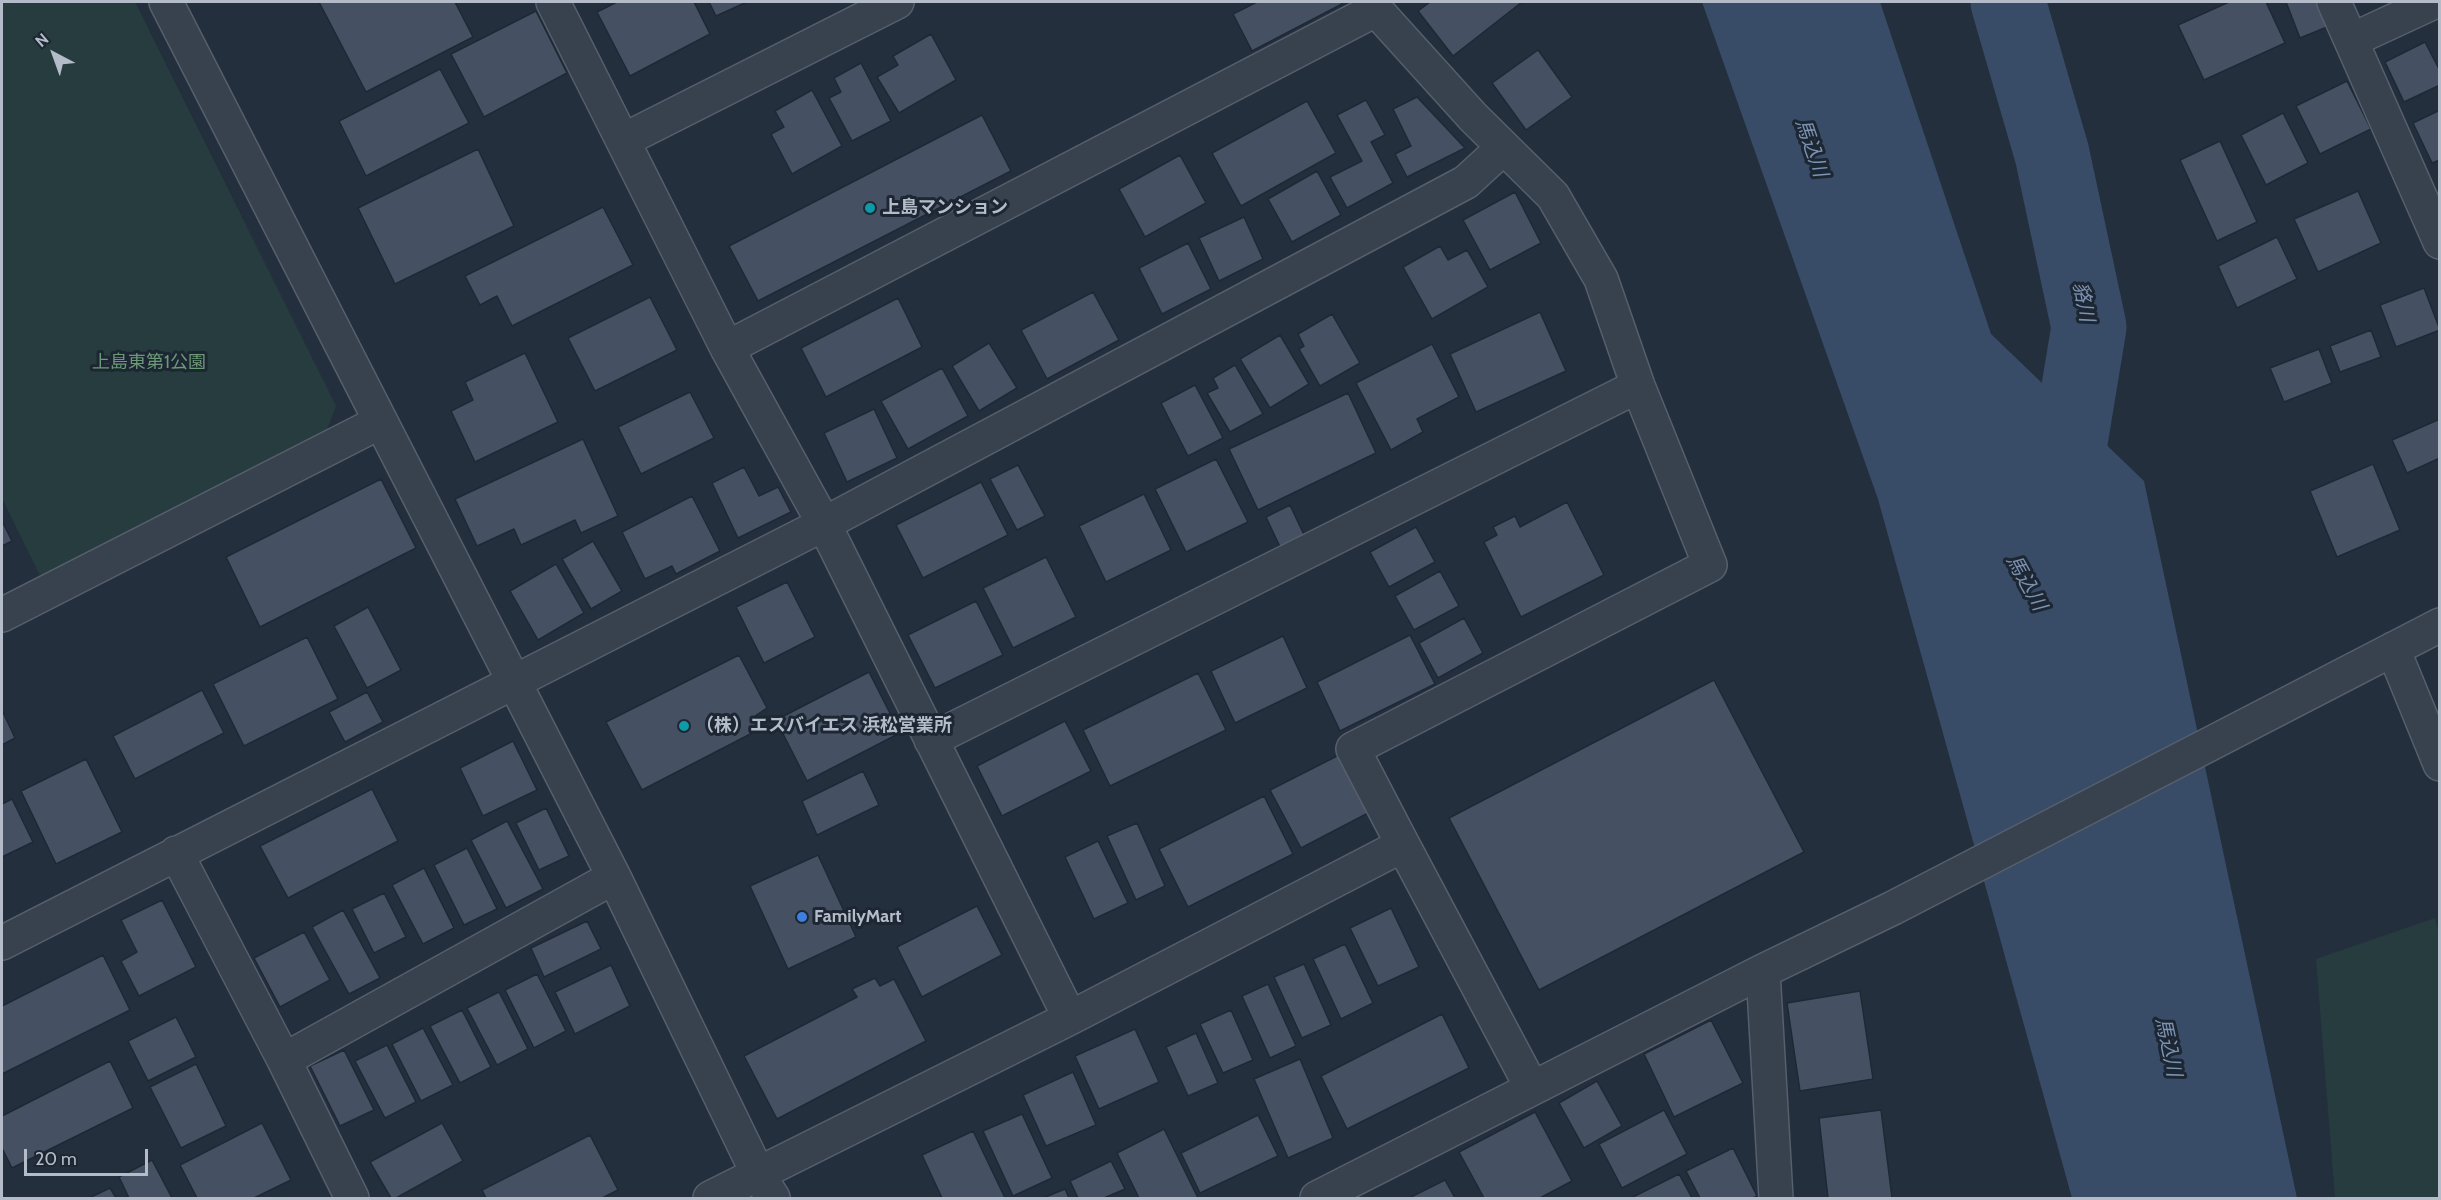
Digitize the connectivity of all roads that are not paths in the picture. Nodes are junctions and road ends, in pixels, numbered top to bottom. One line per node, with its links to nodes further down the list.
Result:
1 (166, 2): 13 (street)
2 (554, 2): 8 (street)
3 (897, 2): 8 (street)
4 (2334, 2): 7 (street)
5 (2434, 2): 7 (street)
6 (1372, 6): 9 (street); 11 (street)
7 (2352, 40): 10 (street)
8 (624, 140): 11 (street)
9 (1503, 148): 12 (street); 14 (street)
10 (2439, 242)
11 (727, 348): 14 (street)
12 (1638, 386): 19 (street); 21 (street)
13 (380, 422): 15 (street); 18 (street)
14 (824, 524): 18 (street); 19 (street)
15 (2, 615)
16 (2439, 625): 17 (street)
17 (2393, 650): 20 (street); 25 (street)
18 (513, 680): 22 (street); 23 (street)
19 (931, 741): 26 (street)
20 (2439, 764)
21 (1403, 845): 26 (street); 28 (street)
22 (176, 854): 24 (street); 27 (street)
23 (614, 877): 27 (street); 29 (street)
24 (2, 943)
25 (1762, 971): 28 (street); 33 (street)
26 (1070, 1018): 29 (street)
27 (284, 1060): 30 (street)
28 (1532, 1088): 32 (street)
29 (765, 1186): 31 (street)
30 (352, 1198)
31 (710, 1198)
32 (1317, 1198)
33 (1776, 1198)

